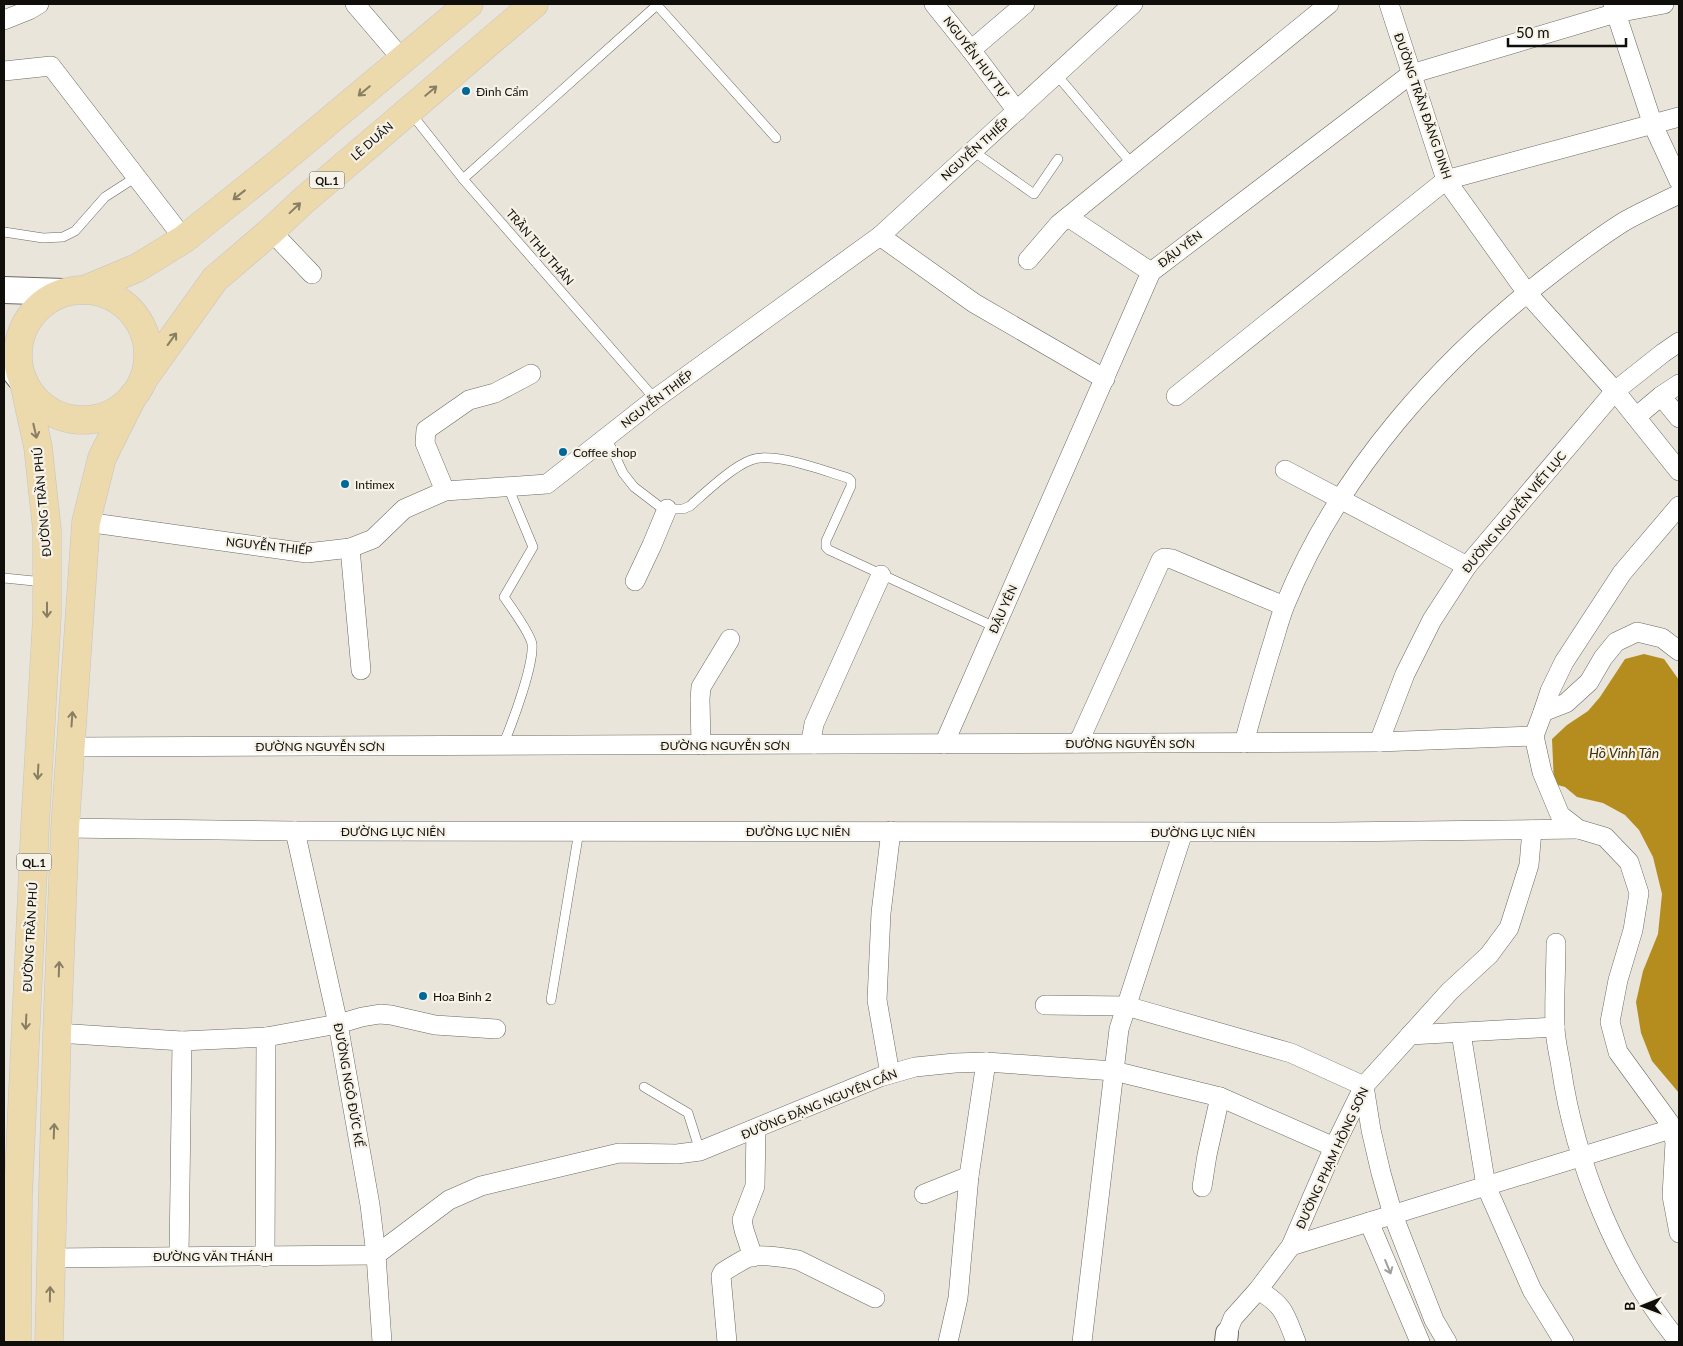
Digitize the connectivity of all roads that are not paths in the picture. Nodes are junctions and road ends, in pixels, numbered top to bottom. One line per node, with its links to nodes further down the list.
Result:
1 (39, 4): 13 (street)
2 (354, 4): 15 (street)
3 (469, 4): 15 (main road, QL.1)
4 (534, 4): 17 (main road, LÊ DUẨN / QL.1)
5 (657, 4): 24 (lane); 29 (lane)
6 (934, 4): 14 (street, NGUYỄN HUY TỰ)
7 (1025, 4): 14 (street)
8 (1133, 4): 18 (street, NGUYỄN THIẾP)
9 (1329, 4): 27 (street)
10 (1389, 4): 19 (street, ĐƯỜNG TRẦN ĐĂNG DINH)
11 (1664, 4): 12 (street, ĐẬU YÊN)
12 (1615, 8): 19 (street, ĐẬU YÊN); 23 (street)
13 (4, 20)
14 (972, 50): 21 (street, NGUYỄN HUY TỰ)
15 (412, 51): 17 (main road); 37 (main road, QL.1, one-way to 37)
16 (4, 70): 28 (street)
17 (451, 74): 20 (main road, LÊ DUẨN / QL.1, one-way to 17)
18 (1056, 74): 21 (street, NGUYỄN THIẾP); 27 (lane)
19 (1411, 74): 30 (street, ĐƯỜNG TRẦN ĐĂNG DINH); 39 (street, ĐẬU YÊN)
20 (409, 110): 29 (lane, TRẦN THỤ THÂN); 34 (main road, LÊ DUẨN / QL.1, one-way to 20)
21 (1016, 112): 25 (street, NGUYỄN THIẾP)
22 (1679, 118): 23 (street)
23 (1652, 125): 30 (street); 31 (street)
24 (776, 138)
25 (973, 152): 26 (lane); 36 (street, NGUYỄN THIẾP)
26 (1058, 159)
27 (1132, 164): 33 (street)
28 (136, 177): 35 (lane); 37 (street)
29 (464, 179): 54 (lane, TRẦN THỤ THÂN)
30 (1446, 180): 43 (street, ĐƯỜNG TRẦN ĐĂNG DINH); 52 (street)
31 (1679, 181)
32 (1679, 194): 43 (street)
33 (1068, 217): 38 (street); 39 (street)
34 (271, 231): 40 (street); 50 (main road, LÊ DUẨN / QL.1, one-way to 34)
35 (4, 232)
36 (880, 236): 47 (street); 54 (street, NGUYỄN THIẾP)
37 (184, 239): 42 (main road, QL.1)
38 (1028, 260)
39 (1151, 272): 47 (street, ĐẬU YÊN)
40 (312, 274)
41 (4, 290): 42 (main road)
42 (74, 291): 48 (main road, QL.1); 50 (main road, QL.1)
43 (1526, 293): 51 (street, ĐƯỜNG TRẦN ĐĂNG DINH); 62 (street)
44 (1679, 342): 51 (street, ĐƯỜNG NGUYỄN VIẾT LỤC)
45 (4, 358): 48 (main road)
46 (531, 374): 61 (street)
47 (1105, 379): 73 (street, ĐẬU YÊN)
48 (24, 383): 50 (main road, QL.1); 71 (main road, ĐƯỜNG TRẦN PHÚ / QL.1, one-way to 71)
49 (1679, 384): 53 (street)
50 (138, 387): 65 (main road, QL.1)
51 (1615, 391): 55 (street, ĐƯỜNG TRẦN ĐĂNG DINH); 67 (street, ĐƯỜNG NGUYỄN VIẾT LỤC)
52 (1176, 396)
53 (1661, 396): 55 (street); 56 (street)
54 (655, 399): 57 (street, NGUYỄN THIẾP)
55 (1636, 416): 59 (street, ĐƯỜNG TRẦN ĐĂNG DINH)
56 (1679, 418)
57 (606, 438): 60 (street, NGUYỄN THIẾP); 64 (lane)
58 (1285, 470): 62 (street)
59 (1679, 472)
60 (508, 487): 61 (street, NGUYỄN THIẾP); 85 (lane)
61 (445, 491): 66 (street, NGUYỄN THIẾP)
62 (1341, 498): 67 (street); 72 (street)
63 (1679, 506): 77 (street)
64 (667, 509): 68 (lane); 70 (street)
65 (86, 522): 66 (street, NGUYỄN THIẾP); 86 (main road, QL.1, one-way to 65)
66 (350, 548): 76 (street)
67 (1467, 566): 79 (street, ĐƯỜNG NGUYỄN VIẾT LỤC)
68 (882, 576): 73 (lane); 82 (street)
69 (4, 578): 71 (lane)
70 (635, 580)
71 (47, 582): 87 (main road, ĐƯỜNG TRẦN PHÚ / QL.1, one-way to 87)
72 (1284, 606): 80 (street); 81 (street)
73 (995, 627): 83 (street, ĐẬU YÊN)
74 (730, 639): 84 (street)
75 (1679, 651): 77 (street)
76 (361, 670)
77 (1543, 712): 78 (street)
78 (1534, 736): 79 (street, ĐƯỜNG NGUYỄN SƠN); 89 (street)
79 (1379, 742): 81 (street, ĐƯỜNG NGUYỄN SƠN)
80 (1076, 743): 81 (street, ĐƯỜNG NGUYỄN SƠN); 83 (street, ĐƯỜNG NGUYỄN SƠN)
81 (1244, 743)
82 (814, 744): 83 (street, ĐƯỜNG NGUYỄN SƠN); 84 (street, ĐƯỜNG NGUYỄN SƠN)
83 (944, 744)
84 (701, 745): 85 (street, ĐƯỜNG NGUYỄN SƠN)
85 (503, 746): 86 (street, ĐƯỜNG NGUYỄN SƠN)
86 (71, 747): 88 (main road, QL.1)
87 (35, 826): 88 (main road); 131 (main road, ĐƯỜNG TRẦN PHÚ / QL.1, one-way to 131)
88 (65, 828): 91 (street, ĐƯỜNG LỤC NIÊN); 102 (main road, QL.1, one-way to 88)
89 (1578, 829): 90 (street, ĐƯỜNG LỤC NIÊN); 114 (street)
90 (1532, 830): 94 (street, ĐƯỜNG LỤC NIÊN); 104 (street, ĐƯỜNG PHẠM HỒNG SƠN)
91 (295, 832): 92 (street, ĐƯỜNG LỤC NIÊN); 99 (street, ĐƯỜNG NGÔ ĐỨC KẾ)
92 (579, 832): 93 (street, ĐƯỜNG LỤC NIÊN); 96 (lane)
93 (891, 832): 94 (street, ĐƯỜNG LỤC NIÊN); 109 (street)
94 (1183, 832): 98 (street)
95 (1556, 943): 100 (street)
96 (551, 1000)
97 (1044, 1005): 98 (street)
98 (1126, 1006): 108 (street); 110 (street)
99 (338, 1024): 101 (street); 105 (street); 126 (street, ĐƯỜNG NGÔ ĐỨC KẾ)
100 (1555, 1027): 103 (street); 117 (street)
101 (496, 1029)
102 (57, 1033): 106 (street); 130 (main road, QL.1, one-way to 102)
103 (1461, 1033): 104 (street); 119 (street)
104 (1410, 1035): 110 (street, ĐƯỜNG PHẠM HỒNG SƠN)
105 (266, 1036): 106 (street); 129 (street)
106 (182, 1041): 127 (street)
107 (986, 1062): 108 (street, ĐƯỜNG ĐẶNG NGUYÊN CẨN); 109 (street, ĐƯỜNG ĐẶNG NGUYÊN CẨN); 118 (street)
108 (1114, 1071): 112 (street, ĐƯỜNG ĐẶNG NGUYÊN CẨN); 140 (street)
109 (890, 1074): 113 (street, ĐƯỜNG ĐẶNG NGUYÊN CẨN)
110 (1364, 1086): 115 (street, ĐƯỜNG PHẠM HỒNG SƠN); 122 (street)
111 (644, 1087): 116 (lane)
112 (1220, 1097): 115 (street, ĐƯỜNG ĐẶNG NGUYÊN CẨN); 120 (street)
113 (756, 1129): 116 (street, ĐƯỜNG ĐẶNG NGUYÊN CẨN); 128 (street)
114 (1671, 1129): 117 (street); 124 (street)
115 (1334, 1147): 125 (street, ĐƯỜNG PHẠM HỒNG SƠN)
116 (700, 1151): 126 (street, ĐƯỜNG ĐẶNG NGUYÊN CẨN)
117 (1582, 1157): 119 (street); 145 (street)
118 (969, 1176): 121 (street); 139 (street)
119 (1486, 1186): 122 (street); 144 (street)
120 (1202, 1187)
121 (924, 1194)
122 (1393, 1215): 123 (street); 143 (street)
123 (1369, 1222): 125 (street); 142 (street, one-way to 142)
124 (1679, 1233)
125 (1290, 1246): 132 (street, ĐƯỜNG PHẠM HỒNG SƠN)
126 (376, 1255): 129 (street, ĐƯỜNG VĂN THÁNH); 137 (street, ĐƯỜNG NGÔ ĐỨC KẾ)
127 (179, 1256): 129 (street, ĐƯỜNG VĂN THÁNH); 130 (street, ĐƯỜNG VĂN THÁNH)
128 (753, 1256): 133 (street); 138 (street)
129 (265, 1257)
130 (50, 1258): 131 (main road); 136 (main road, QL.1, one-way to 130)
131 (18, 1260): 135 (main road, ĐƯỜNG TRẦN PHÚ / QL.1)
132 (1258, 1290): 134 (street, ĐƯỜNG PHẠM HỒNG SƠN); 141 (street)
133 (875, 1298)
134 (1226, 1338)
135 (17, 1342)
136 (49, 1342)
137 (382, 1342)
138 (727, 1342)
139 (948, 1342)
140 (1082, 1342)
141 (1296, 1342)
142 (1420, 1342)
143 (1447, 1342)
144 (1564, 1342)
145 (1679, 1342)

